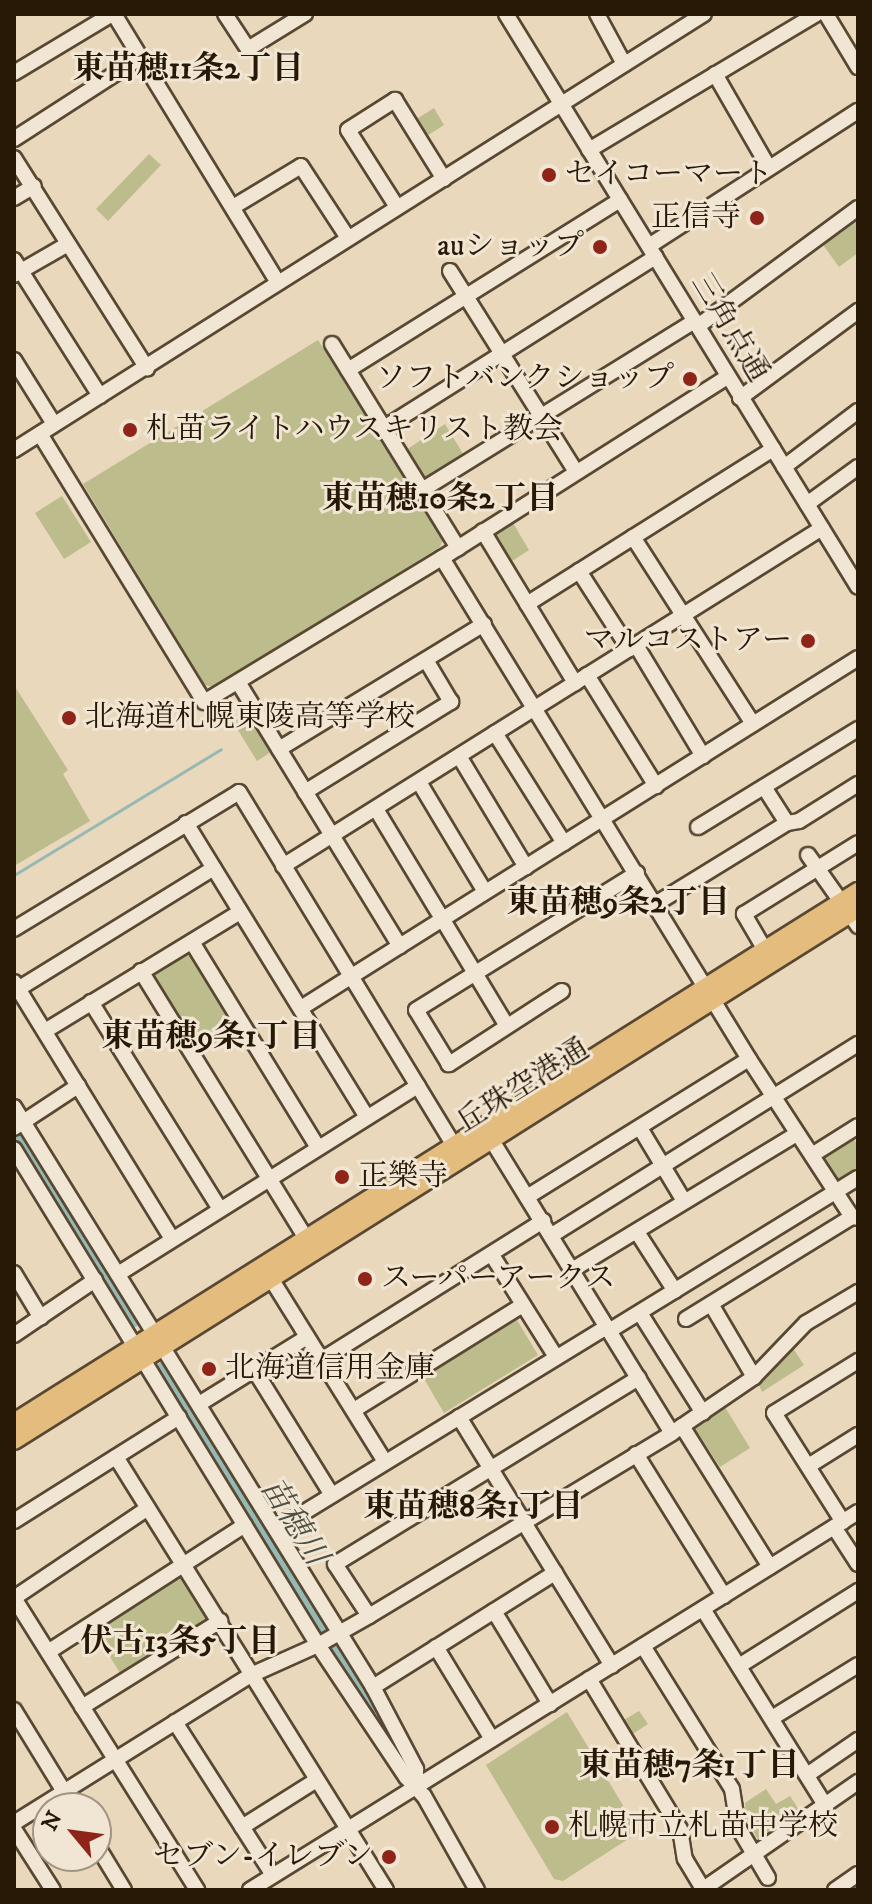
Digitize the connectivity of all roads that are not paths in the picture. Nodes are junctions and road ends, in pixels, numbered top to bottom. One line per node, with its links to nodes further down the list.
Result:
1 (113, 14): 11 (street); 14 (street)
2 (225, 14): 3 (street)
3 (305, 14)
4 (506, 14): 16 (street, 三角点通)
5 (597, 14): 12 (street)
6 (671, 14): 10 (street)
7 (704, 14): 10 (street)
8 (816, 14): 15 (street)
9 (826, 14): 13 (street)
10 (679, 29): 12 (street)
11 (141, 57): 18 (street); 26 (street)
12 (624, 64): 16 (street)
13 (858, 67)
14 (14, 73)
15 (715, 74): 19 (street); 21 (street)
16 (561, 103): 19 (street, 三角点通); 22 (street)
17 (858, 111): 21 (street)
18 (14, 139)
19 (589, 150): 25 (street, 三角点通)
20 (14, 158): 23 (street)
21 (769, 168): 31 (street)
22 (444, 179): 27 (street); 27 (street)
23 (34, 186): 24 (street); 30 (street)
24 (14, 198)
25 (620, 200): 31 (street, 三角点通); 35 (street)
26 (233, 207): 29 (street); 34 (street)
27 (397, 207): 29 (street)
28 (858, 208): 37 (street)
29 (348, 238): 34 (street)
30 (68, 244): 32 (street); 41 (street)
31 (653, 252): 37 (street, 三角点通); 39 (street)
32 (16, 269): 44 (street)
33 (450, 271): 35 (street)
34 (278, 283): 41 (street)
35 (466, 297): 39 (street); 42 (street)
36 (858, 311): 45 (street)
37 (696, 324): 43 (street, 三角点通); 47 (street)
38 (332, 344): 42 (street)
39 (503, 354): 47 (street); 49 (street)
40 (14, 360): 48 (street)
41 (147, 368): 44 (street)
42 (348, 370): 49 (street)
43 (727, 377): 45 (street, 三角点通); 55 (street)
44 (100, 396): 48 (street)
45 (740, 398): 51 (street, 三角点通)
46 (858, 411): 53 (street)
47 (541, 418): 55 (street); 56 (street)
48 (54, 424): 50 (street)
49 (384, 428): 56 (street)
50 (40, 434): 52 (street); 72 (street)
51 (773, 449): 53 (street, 三角点通); 60 (street)
52 (14, 450)
53 (784, 467): 57 (street, 三角点通)
54 (858, 467): 57 (street)
55 (576, 472): 59 (street)
56 (422, 490): 61 (street)
57 (807, 504): 58 (street, 三角点通)
58 (822, 528): 64 (street, 三角点通); 66 (street)
59 (483, 531): 61 (street); 65 (street)
60 (633, 537): 63 (street); 66 (street)
61 (458, 548): 62 (street)
62 (442, 558): 67 (street); 72 (street)
63 (579, 571): 65 (street); 68 (street)
64 (858, 587)
65 (527, 604): 71 (street)
66 (684, 614): 68 (street); 74 (street)
67 (484, 624): 70 (street); 73 (street)
68 (633, 647): 71 (street); 79 (street)
69 (858, 658): 74 (street)
70 (426, 660): 77 (street); 84 (street)
71 (581, 679): 73 (street); 82 (street)
72 (238, 682): 77 (street)
73 (535, 708): 76 (street); 86 (street)
74 (753, 724): 79 (street)
75 (858, 729): 83 (street)
76 (495, 733): 78 (street); 91 (street)
77 (279, 749): 84 (street)
78 (459, 756): 80 (street); 95 (street)
79 (703, 756): 82 (street)
80 (419, 782): 85 (street); 99 (street)
81 (858, 784): 88 (street)
82 (656, 786): 86 (street)
83 (764, 787): 88 (street); 89 (street)
84 (305, 792): 90 (street)
85 (376, 809): 90 (street); 104 (street)
86 (604, 818): 91 (street); 98 (street)
87 (186, 823): 94 (street); 96 (street); 105 (street)
88 (787, 823): 101 (street)
89 (698, 827)
90 (333, 835): 94 (street); 107 (street)
91 (564, 843): 95 (street)
92 (858, 843): 97 (street)
93 (808, 855): 97 (street)
94 (283, 866): 111 (street)
95 (526, 867): 99 (street)
96 (214, 868): 102 (street); 112 (street)
97 (816, 869): 103 (street); 108 (street)
98 (637, 873): 101 (street); 110 (street)
99 (485, 892): 104 (street)
100 (858, 892): 103 (main road, 丘珠空港通)
101 (657, 903): 114 (street)
102 (240, 912): 106 (street); 116 (street)
103 (851, 913): 108 (main road, 丘珠空港通); 114 (main road, 丘珠空港通)
104 (443, 919): 107 (street); 110 (street)
105 (14, 929)
106 (192, 942): 109 (street); 131 (street)
107 (400, 946): 111 (street)
108 (765, 950): 114 (main road, 丘珠空港通)
109 (141, 971): 115 (street); 137 (street)
110 (477, 974): 117 (street); 117 (street)
111 (351, 977): 116 (street); 122 (street)
112 (16, 986): 118 (street)
113 (562, 991): 117 (street)
114 (710, 993): 120 (street); 130 (main road, 丘珠空港通); 133 (main road, 丘珠空港通)
115 (91, 1002): 118 (street); 141 (street)
116 (301, 1008): 125 (street)
117 (507, 1026)
118 (45, 1031): 121 (street)
119 (858, 1044): 123 (street)
120 (749, 1059): 123 (street); 128 (street)
121 (78, 1086): 126 (street); 147 (street)
122 (418, 1086): 125 (street); 133 (street)
123 (774, 1096): 129 (street); 135 (street)
124 (14, 1107): 126 (street)
125 (367, 1117): 131 (street)
126 (18, 1125): 151 (street)
127 (858, 1126): 134 (street)
128 (640, 1128): 135 (street); 139 (street)
129 (797, 1134): 134 (street); 140 (street)
130 (491, 1139): 133 (main road, 丘珠空港通); 139 (street)
131 (318, 1148): 137 (street)
132 (14, 1149): 153 (street)
133 (459, 1152): 146 (main road, 丘珠空港通); 152 (main road, 丘珠空港通)
134 (812, 1155): 138 (street)
135 (663, 1166): 140 (street); 145 (street)
136 (858, 1178): 138 (street)
137 (271, 1179): 141 (street); 146 (street)
138 (836, 1192): 142 (street); 154 (street)
139 (527, 1197): 143 (street)
140 (684, 1201): 144 (street)
141 (220, 1209): 147 (street)
142 (855, 1218): 156 (street)
143 (543, 1221): 145 (street); 148 (street)
144 (637, 1232): 149 (street); 154 (street)
145 (552, 1235): 149 (street)
146 (305, 1237): 164 (main road, 丘珠空港通)
147 (172, 1239): 151 (street)
148 (492, 1255): 157 (street); 167 (street)
149 (572, 1270): 161 (street)
150 (14, 1273): 159 (street)
151 (118, 1274): 164 (street)
152 (270, 1277): 163 (street); 164 (main road, 丘珠空港通)
153 (95, 1280): 159 (street); 165 (street)
154 (675, 1291): 158 (street)
155 (858, 1292): 170 (street)
156 (711, 1304): 160 (street); 170 (street)
157 (523, 1305): 166 (street); 173 (street)
158 (640, 1313): 161 (street); 174 (street)
159 (41, 1318): 162 (street)
160 (686, 1319)
161 (608, 1329): 166 (street); 171 (street)
162 (14, 1335)
163 (307, 1337): 167 (street); 169 (street)
164 (159, 1339): 165 (main road, 丘珠空港通); 172 (street)
165 (138, 1352): 175 (street); 177 (main road, 丘珠空港通); 180 (main road, 丘珠空港通)
166 (556, 1357): 176 (street)
167 (323, 1359): 173 (street)
168 (858, 1361): 184 (street)
169 (255, 1371): 172 (street); 186 (street)
170 (754, 1377): 174 (street)
171 (638, 1378): 178 (street); 185 (street)
172 (199, 1404): 193 (street)
173 (354, 1410): 183 (street)
174 (703, 1413): 178 (street)
175 (179, 1417): 182 (street); 192 (street)
176 (459, 1417): 183 (street); 185 (street)
177 (14, 1423)
178 (677, 1429): 181 (street); 196 (street)
179 (858, 1435): 184 (street)
180 (14, 1440)
181 (636, 1454): 190 (street); 199 (street)
182 (116, 1457): 187 (street); 189 (street)
183 (385, 1462): 186 (street)
184 (810, 1465): 191 (street)
185 (491, 1471): 190 (street); 203 (street)
186 (332, 1495): 193 (street)
187 (148, 1508): 194 (street); 200 (street)
188 (858, 1512): 191 (street)
189 (14, 1521)
190 (523, 1521): 197 (street); 203 (street)
191 (838, 1524): 195 (street); 196 (street)
192 (245, 1525): 194 (street); 205 (street)
193 (277, 1529): 205 (street)
194 (184, 1563): 204 (street); 208 (street)
195 (858, 1564)
196 (770, 1567): 199 (street)
197 (555, 1573): 202 (street); 210 (street)
198 (858, 1591): 211 (street)
199 (724, 1596): 201 (street)
200 (14, 1598): 208 (street)
201 (703, 1609): 206 (street); 211 (street)
202 (494, 1611): 207 (street); 215 (street)
203 (369, 1616): 205 (street)
204 (220, 1621): 212 (street); 216 (street)
205 (330, 1639): 212 (street); 214 (street); 226 (street)
206 (643, 1646): 210 (street); 233 (street)
207 (436, 1647): 214 (street); 220 (street)
208 (48, 1652): 216 (street)
209 (858, 1665): 218 (street)
210 (612, 1666): 213 (street)
211 (739, 1666): 218 (street)
212 (251, 1675): 219 (street); 224 (street)
213 (589, 1679): 215 (street); 244 (street)
214 (373, 1687): 226 (street)
215 (550, 1704): 220 (street)
216 (82, 1707): 222 (street)
217 (14, 1710): 227 (street)
218 (772, 1718): 223 (street)
219 (175, 1722): 222 (street); 231 (street)
220 (492, 1739): 226 (street)
221 (858, 1740): 223 (street)
222 (115, 1760): 227 (street); 240 (street)
223 (807, 1775): 228 (street)
224 (315, 1781): 231 (street); 232 (street)
225 (858, 1782): 228 (street)
226 (416, 1785): 232 (street); 243 (street)
227 (64, 1792)
228 (825, 1805): 233 (street)
229 (32, 1814): 230 (street)
230 (14, 1826): 238 (street)
231 (242, 1827): 236 (street)
232 (348, 1829): 236 (street); 242 (street)
233 (753, 1854): 237 (street); 244 (street)
234 (112, 1870): 239 (street)
235 (858, 1874): 245 (street)
236 (273, 1875): 241 (street)
237 (768, 1878)
238 (53, 1890)
239 (124, 1890)
240 (197, 1890)
241 (250, 1890)
242 (385, 1890)
243 (477, 1890)
244 (702, 1890)
245 (835, 1890)

